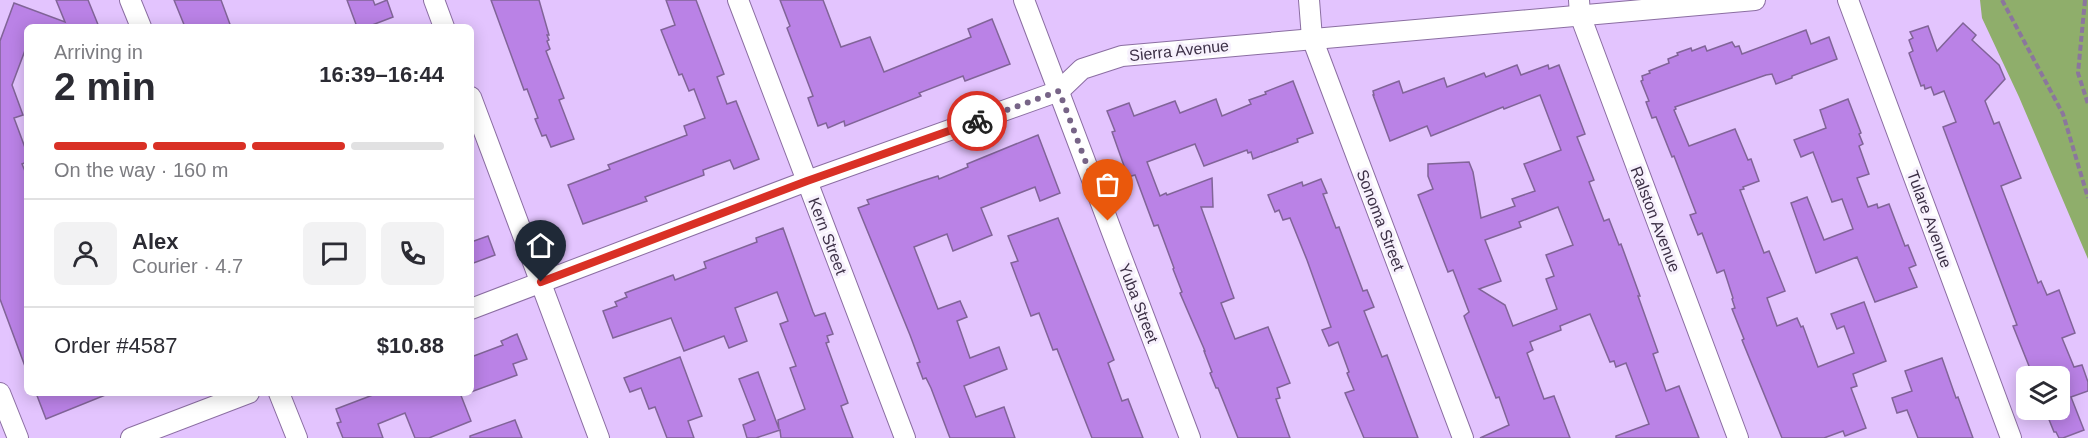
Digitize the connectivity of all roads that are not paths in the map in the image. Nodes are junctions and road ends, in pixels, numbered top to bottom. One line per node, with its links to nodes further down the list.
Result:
1 (130, 0): 9 (street)
2 (434, 0): 10 (street)
3 (738, 0): 14 (street, Kern Street)
4 (1024, 0): 12 (street, Yuba Street)
5 (1309, 0): 11 (street, Sonoma Street)
6 (1755, 0): 8 (street, Sierra Avenue)
7 (1848, 0): 28 (street, Tulare Avenue)
8 (1579, 8): 11 (street, Sierra Avenue); 27 (street, Ralston Avenue)
9 (140, 24)
10 (443, 24)
11 (1312, 38): 12 (street, Sierra Avenue); 26 (street, Sonoma Street)
12 (1059, 91): 14 (street, Sierra Avenue); 25 (street, Yuba Street)
13 (474, 105): 15 (street)
14 (807, 181): 15 (street, Sierra Avenue); 24 (street, Kern Street)
15 (541, 282): 16 (street, Sierra Avenue); 23 (street)
16 (474, 308)
17 (0, 393): 20 (street)
18 (241, 396): 21 (street)
19 (280, 396): 22 (street)
20 (18, 438)
21 (131, 438)
22 (297, 438)
23 (599, 438)
24 (905, 438)
25 (1190, 438)
26 (1463, 438)
27 (1738, 438)
28 (2011, 438)

